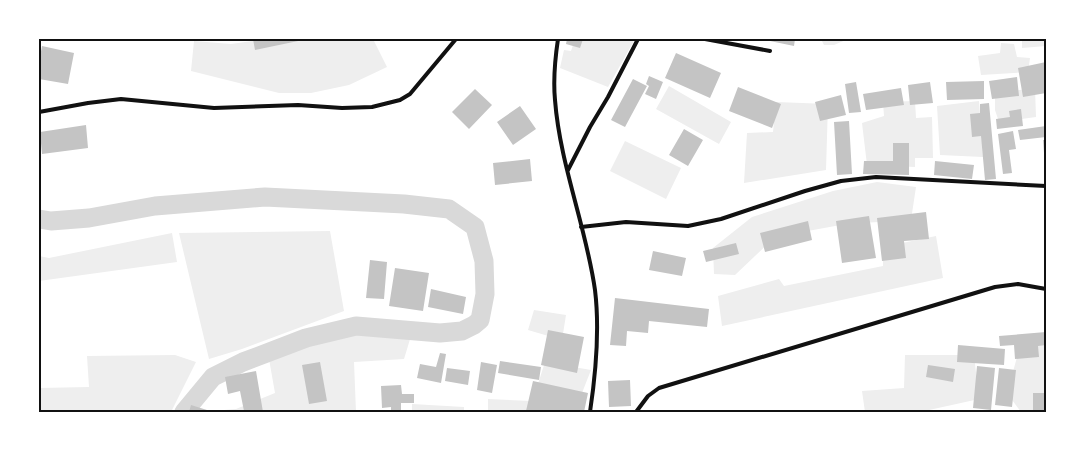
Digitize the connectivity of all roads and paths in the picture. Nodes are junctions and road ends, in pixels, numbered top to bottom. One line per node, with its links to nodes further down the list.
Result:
1 (456, 39): 6 (lane)
2 (558, 39): 7 (lane)
3 (638, 39): 7 (lane)
4 (705, 39): 5 (lane)
5 (770, 51)
6 (39, 112)
7 (568, 170): 9 (lane)
8 (1046, 186): 9 (lane)
9 (581, 227): 11 (lane)
10 (1046, 289): 12 (lane)
11 (590, 412)
12 (636, 412)

